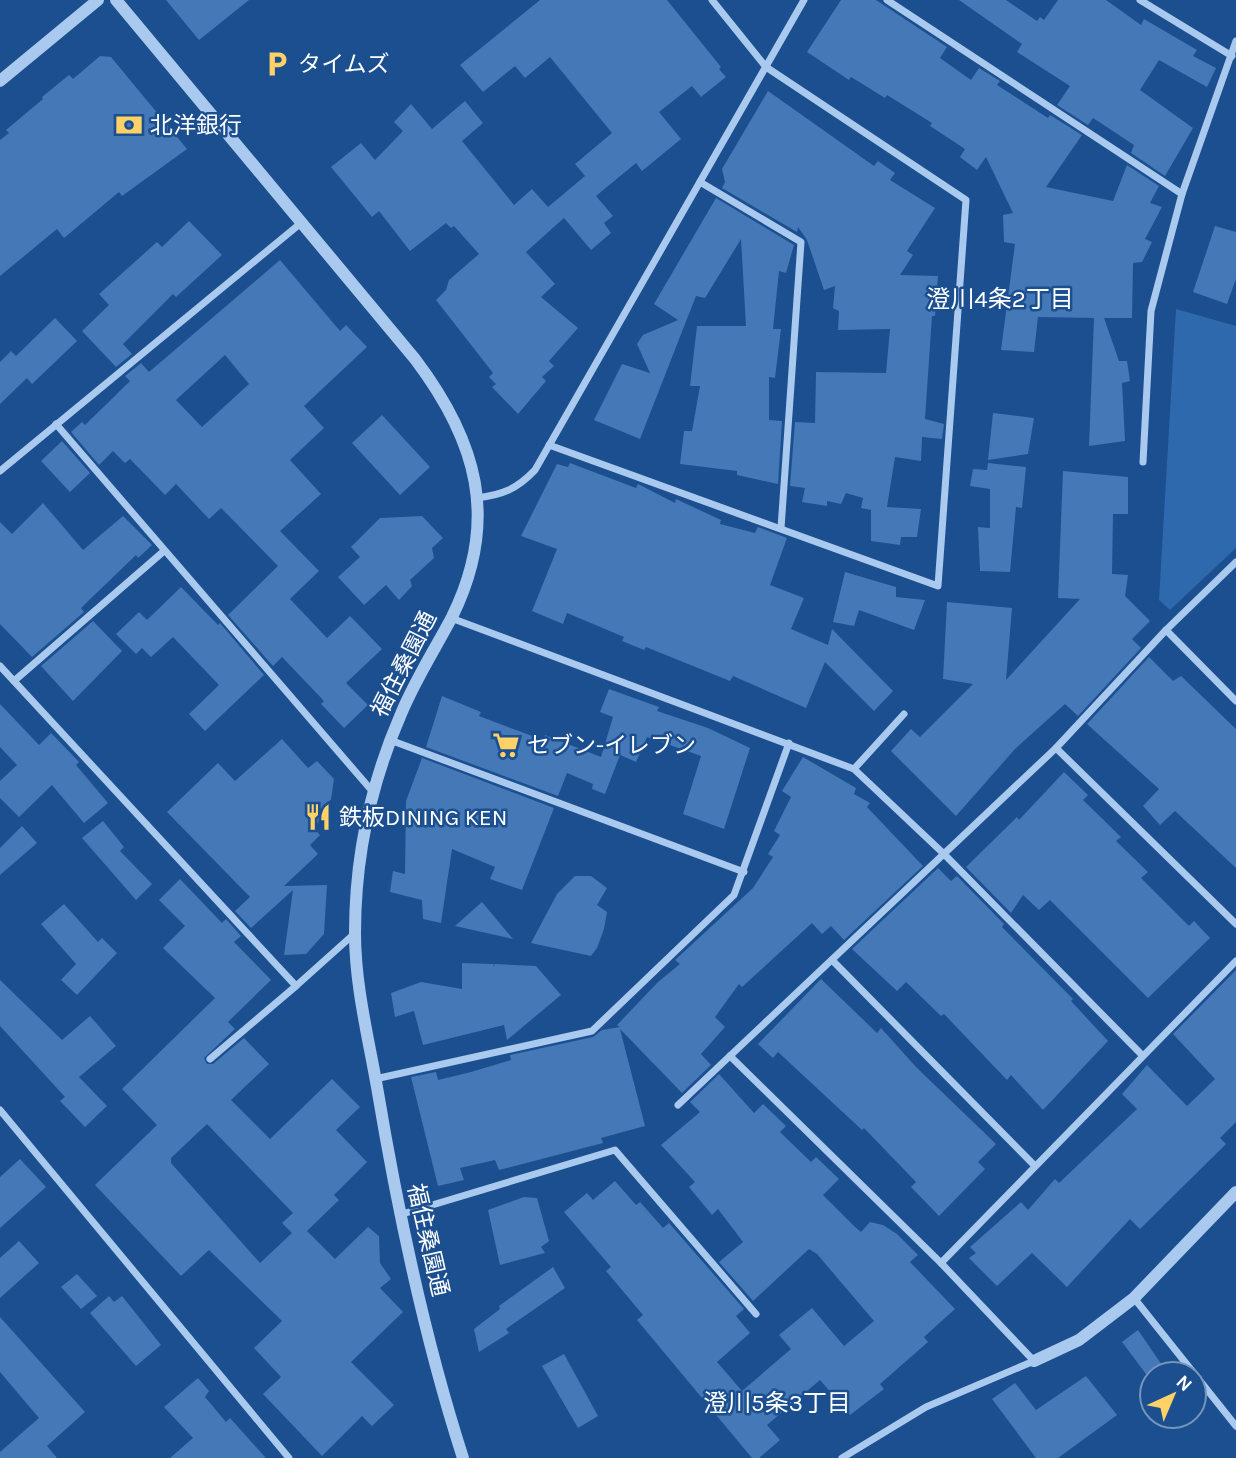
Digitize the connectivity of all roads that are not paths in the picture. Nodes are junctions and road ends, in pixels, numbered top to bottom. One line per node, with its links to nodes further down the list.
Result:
1 (98, 0): 10 (street)
2 (116, 0): 13 (street, 福住桑園通)
3 (712, 0): 9 (street)
4 (804, 0): 9 (street)
5 (887, 0): 12 (street)
6 (1140, 0): 8 (street)
7 (1236, 41): 8 (street)
8 (1232, 56): 12 (street)
9 (766, 67): 11 (street); 19 (street)
10 (0, 81)
11 (700, 182): 15 (street); 19 (street)
12 (1182, 194): 16 (street)
13 (301, 223): 14 (street); 18 (street, 福住桑園通)
14 (57, 424): 17 (street); 20 (street)
15 (549, 445): 18 (street); 19 (street)
16 (1143, 462)
17 (0, 471)
18 (477, 498): 22 (street, 福住桑園通)
19 (781, 528)
20 (164, 551): 25 (street); 32 (street)
21 (1236, 562): 23 (street)
22 (451, 618): 28 (street, 福住桑園通); 29 (street)
23 (1166, 629): 26 (street); 30 (street)
24 (0, 666): 25 (street)
25 (14, 681): 39 (street)
26 (1236, 701)
27 (904, 714): 31 (street)
28 (390, 740): 32 (street, 福住桑園通); 34 (street)
29 (789, 743): 31 (street); 34 (street)
30 (1056, 748): 33 (street); 35 (street)
31 (854, 769): 33 (street)
32 (373, 792): 36 (street, 福住桑園通)
33 (944, 854): 37 (street); 40 (street)
34 (744, 872): 43 (street)
35 (1236, 924)
36 (355, 933): 39 (street); 43 (street, 福住桑園通)
37 (832, 960): 41 (street); 46 (street)
38 (1236, 961): 40 (street)
39 (296, 986): 42 (street)
40 (1142, 1054): 46 (street)
41 (730, 1056): 44 (street); 49 (street)
42 (210, 1059)
43 (375, 1079): 48 (street, 福住桑園通)
44 (678, 1105)
45 (0, 1111): 54 (street)
46 (1034, 1165): 49 (street)
47 (1236, 1192): 50 (street)
48 (398, 1215): 51 (street); 55 (street, 福住桑園通)
49 (941, 1263): 52 (street)
50 (1134, 1298): 52 (street); 53 (street)
51 (757, 1314)
52 (1034, 1361): 56 (street)
53 (1236, 1426)
54 (289, 1458)
55 (463, 1458)
56 (842, 1458)

